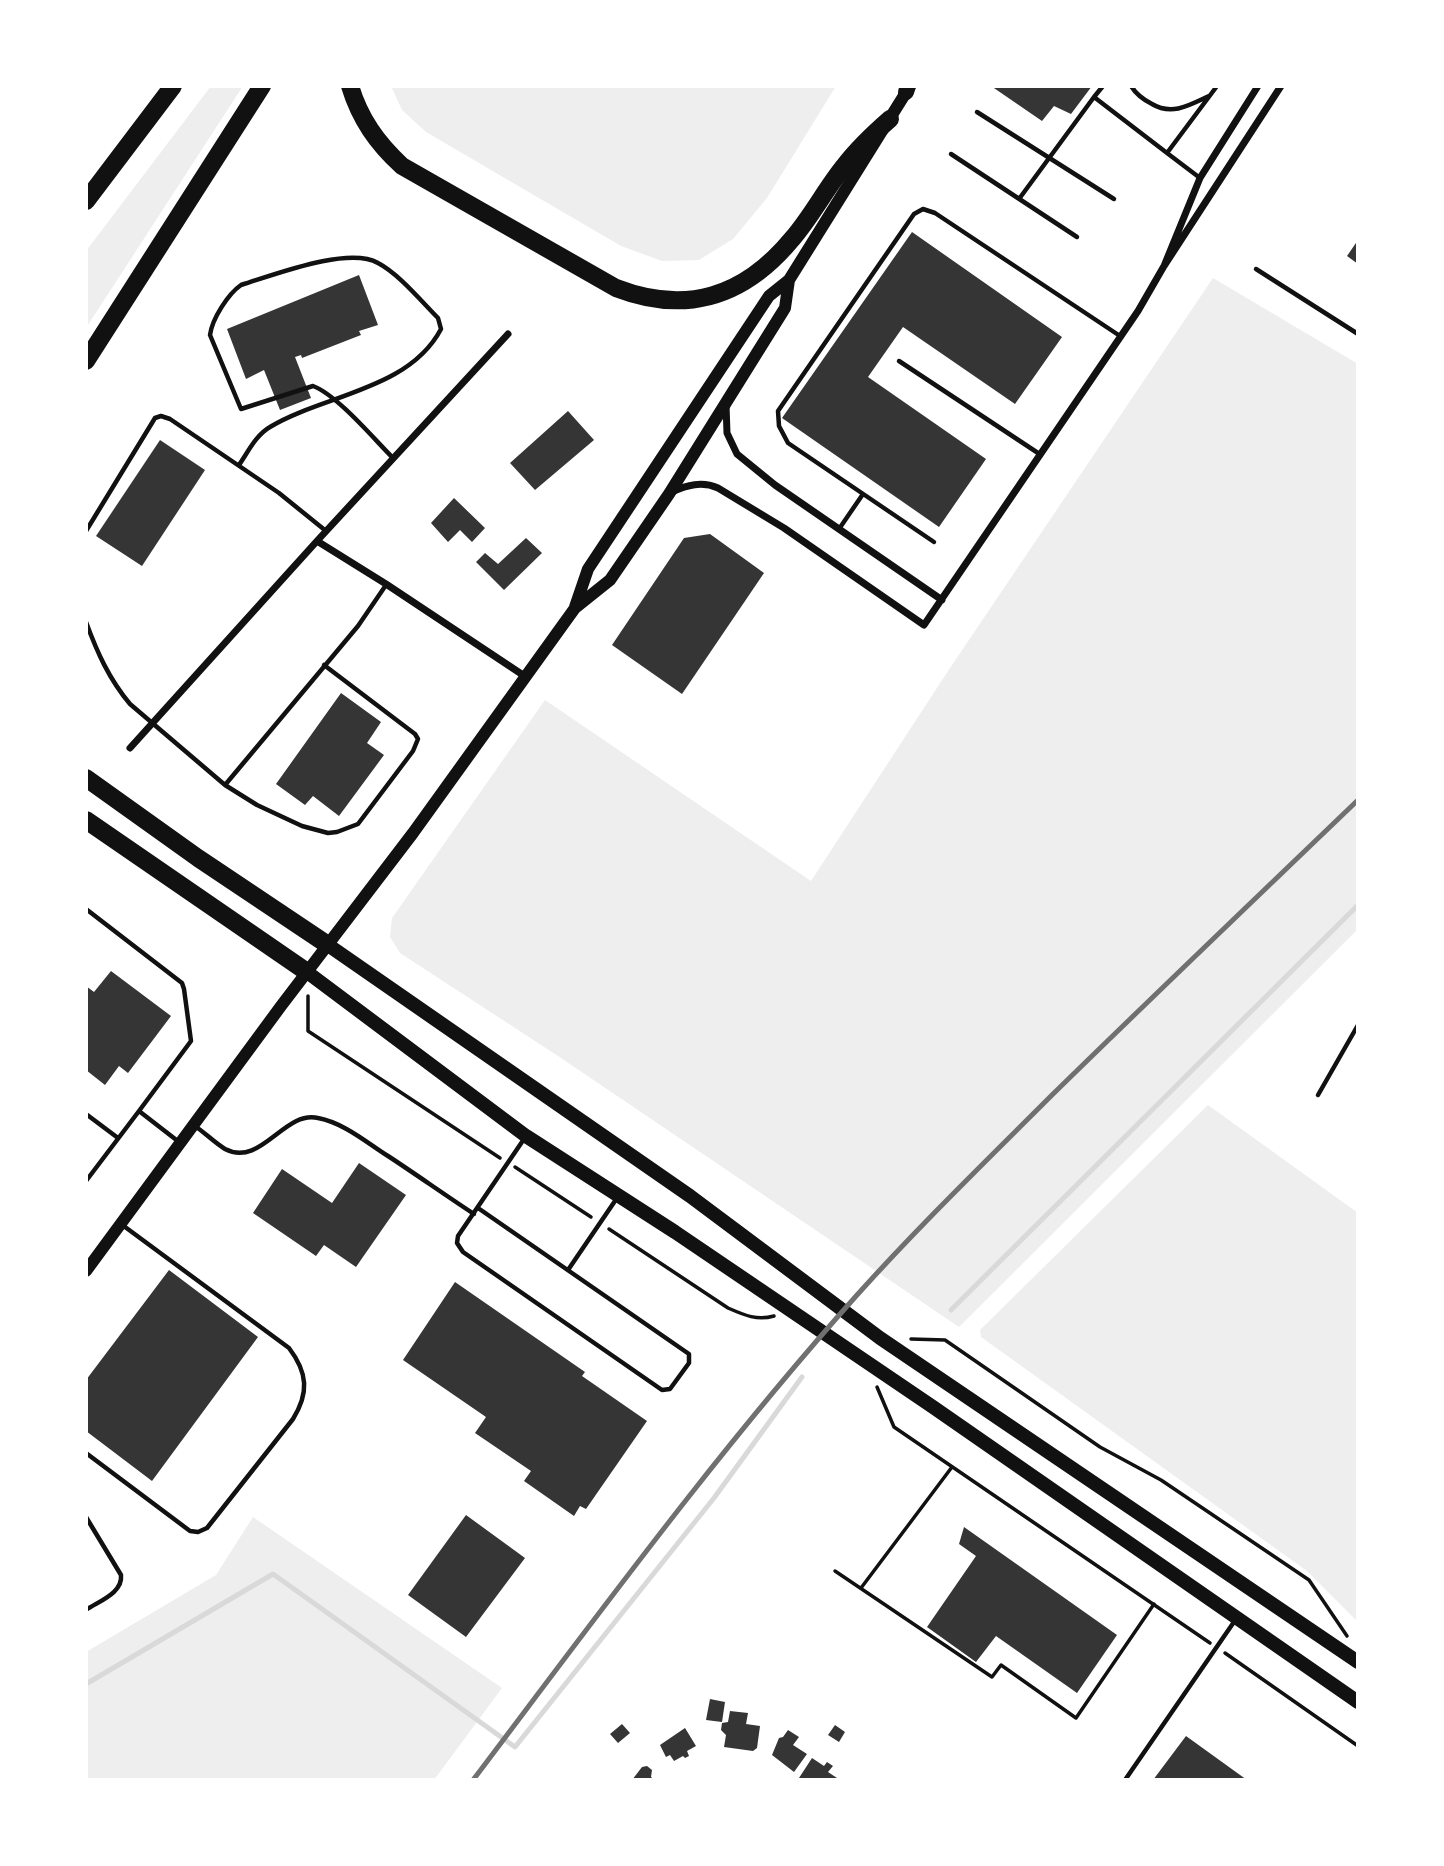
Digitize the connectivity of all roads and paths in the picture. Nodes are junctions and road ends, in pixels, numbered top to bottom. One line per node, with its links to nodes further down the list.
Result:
1 (173, 86): 20 (highway)
2 (262, 86): 28 (highway)
3 (351, 86): 13 (highway)
4 (1103, 86): 11 (lane)
5 (1131, 86): 10 (lane)
6 (1217, 86): 10 (lane)
7 (1258, 86): 17 (street)
8 (1281, 86): 22 (street)
9 (908, 88): 13 (street)
10 (1210, 95): 15 (lane)
11 (1094, 97): 15 (lane); 16 (lane)
12 (977, 112): 16 (lane)
13 (890, 119): 24 (street)
14 (951, 153): 18 (lane)
15 (1167, 153): 17 (lane)
16 (1050, 158): 18 (lane); 19 (lane)
17 (1199, 178): 22 (street)
18 (1019, 199): 21 (lane)
19 (1114, 199)
20 (86, 201)
21 (1077, 237)
22 (1164, 266): 27 (street)
23 (1256, 269): 26 (lane)
24 (789, 280): 31 (street); 44 (street)
25 (508, 334): 33 (street)
26 (1358, 334)
27 (1121, 337): 32 (street); 36 (lane)
28 (86, 361)
29 (899, 361): 32 (lane)
30 (335, 401): 30 (lane); 33 (lane); 34 (lane)
31 (726, 405): 35 (street); 37 (street)
32 (1042, 455): 43 (street)
33 (393, 458): 39 (street)
34 (239, 465): 38 (lane); 39 (lane)
35 (668, 494): 43 (street); 44 (street)
36 (863, 494): 37 (lane); 41 (lane)
37 (839, 529): 43 (street)
38 (86, 531)
39 (326, 531): 40 (street)
40 (317, 541): 42 (street); 48 (street)
41 (933, 542)
42 (386, 584): 46 (lane); 47 (street)
43 (942, 600)
44 (575, 608): 47 (street)
45 (86, 622): 48 (lane)
46 (324, 665): 51 (lane); 51 (lane)
47 (526, 677): 54 (street)
48 (153, 723): 49 (street); 51 (lane)
49 (130, 748)
50 (86, 778): 54 (highway)
51 (225, 785)
52 (86, 820): 55 (highway)
53 (86, 909): 58 (lane)
54 (328, 945): 55 (street); 74 (main road)
55 (307, 972): 60 (street); 61 (main road); 64 (path)
56 (1358, 1025): 57 (lane)
57 (1318, 1095)
58 (139, 1111): 62 (lane); 63 (lane)
59 (86, 1114): 62 (lane)
60 (193, 1125): 63 (street); 68 (lane)
61 (527, 1136): 64 (lane); 66 (main road)
62 (118, 1138): 65 (lane)
63 (180, 1142): 70 (street)
64 (508, 1163): 67 (lane); 69 (path)
65 (86, 1181)
66 (618, 1196): 69 (lane); 73 (main road)
67 (478, 1208): 68 (lane); 71 (lane)
68 (474, 1214): 71 (lane)
69 (599, 1223): 71 (lane); 73 (path)
70 (121, 1224): 72 (street); 76 (lane)
71 (568, 1270)
72 (86, 1271)
73 (790, 1312): 75 (main road)
74 (880, 1338): 84 (path); 86 (main road)
75 (869, 1365): 77 (path); 83 (main road)
76 (86, 1453)
77 (952, 1467): 80 (path); 81 (path)
78 (86, 1517): 82 (lane)
79 (835, 1571): 80 (path)
80 (861, 1588): 81 (path)
81 (1154, 1604): 85 (path)
82 (86, 1610)
83 (1237, 1618): 85 (lane); 87 (main road)
84 (1351, 1642)
85 (1216, 1647): 88 (path); 89 (lane)
86 (1358, 1662)
87 (1358, 1702)
88 (1358, 1746)
89 (1125, 1780)

